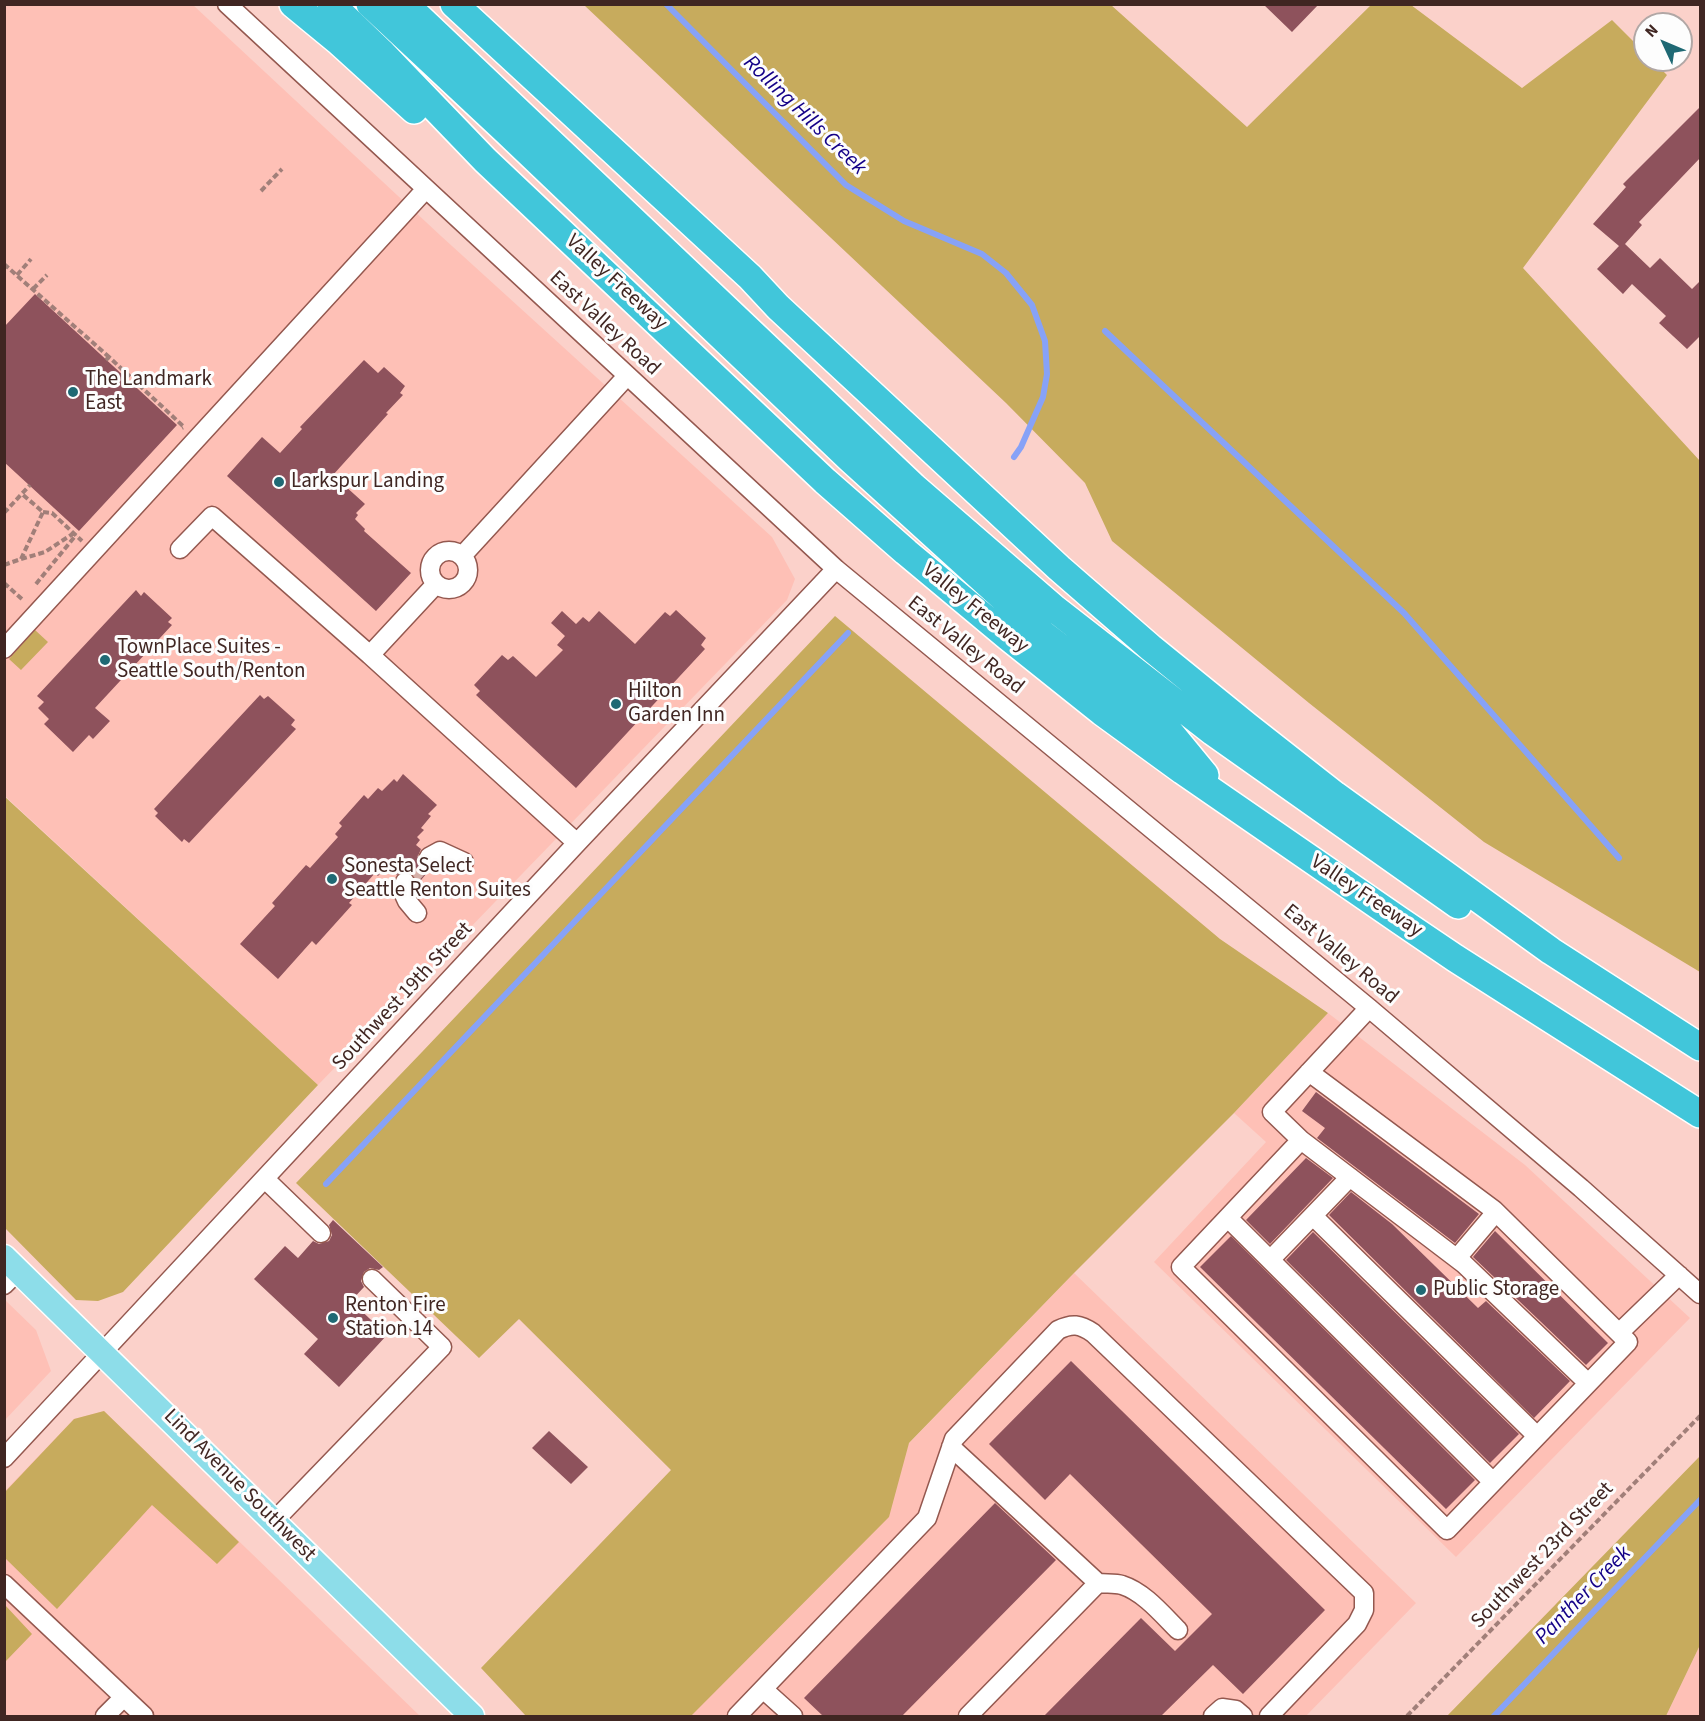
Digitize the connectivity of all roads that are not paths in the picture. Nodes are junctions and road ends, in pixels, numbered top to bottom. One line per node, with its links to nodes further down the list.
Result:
1 (227, 4): 9 (street, East Valley Road)
2 (293, 4): 8 (highway)
3 (331, 4): 8 (highway, Valley Freeway)
4 (370, 4): 7 (highway)
5 (454, 4): 10 (highway)
6 (479, 4): 10 (highway)
7 (412, 22): 18 (highway); 24 (highway)
8 (485, 160): 18 (highway, Valley Freeway)
9 (425, 190): 11 (street, East Valley Road); 16 (street)
10 (750, 277): 24 (highway)
11 (627, 376): 13 (street); 14 (street, East Valley Road)
12 (180, 549): 17 (street)
13 (462, 556): 15 (street); 15 (street)
14 (836, 569): 19 (street, Southwest 19th Street); 25 (street, East Valley Road)
15 (436, 584): 17 (street)
16 (4, 649)
17 (370, 656): 19 (street)
18 (1230, 803): 28 (highway, Valley Freeway)
19 (577, 843): 31 (street, Southwest 19th Street)
20 (429, 856): 21 (street)
21 (464, 862)
22 (405, 882): 23 (street)
23 (417, 913)
24 (1551, 951): 26 (highway)
25 (1369, 1008): 27 (street); 39 (street, East Valley Road)
26 (1701, 1047)
27 (1310, 1072): 29 (street); 32 (street)
28 (1701, 1114)
29 (1301, 1140): 30 (street); 34 (street)
30 (1350, 1177): 33 (street); 36 (street)
31 (265, 1179): 35 (street); 43 (street, Southwest 19th Street)
32 (1496, 1212): 36 (street); 42 (street)
33 (1313, 1216): 37 (street); 45 (street)
34 (1228, 1218): 37 (street); 48 (street)
35 (321, 1233)
36 (1457, 1258): 44 (street)
37 (1270, 1260): 48 (street)
38 (9, 1271): 43 (main road, Lind Avenue Southwest)
39 (1679, 1275): 41 (street, East Valley Road); 42 (street)
40 (372, 1278): 49 (street)
41 (1701, 1294)
42 (1618, 1333): 44 (street)
43 (104, 1353): 47 (street, Southwest 19th Street); 49 (main road, Lind Avenue Southwest)
44 (1588, 1383): 45 (street)
45 (1537, 1436): 48 (street)
46 (951, 1448): 51 (street); 53 (street); 63 (street)
47 (4, 1458)
48 (1493, 1482)
49 (274, 1521): 57 (main road, Lind Avenue Southwest)
50 (4, 1584): 54 (street)
51 (1098, 1584): 52 (street); 60 (street)
52 (1178, 1630)
53 (763, 1689): 58 (street); 59 (street)
54 (124, 1697): 55 (street); 56 (street)
55 (105, 1716)
56 (144, 1716)
57 (472, 1716)
58 (736, 1716)
59 (793, 1716)
60 (968, 1716)
61 (1213, 1716): 62 (street)
62 (1244, 1716)
63 (1269, 1716)

